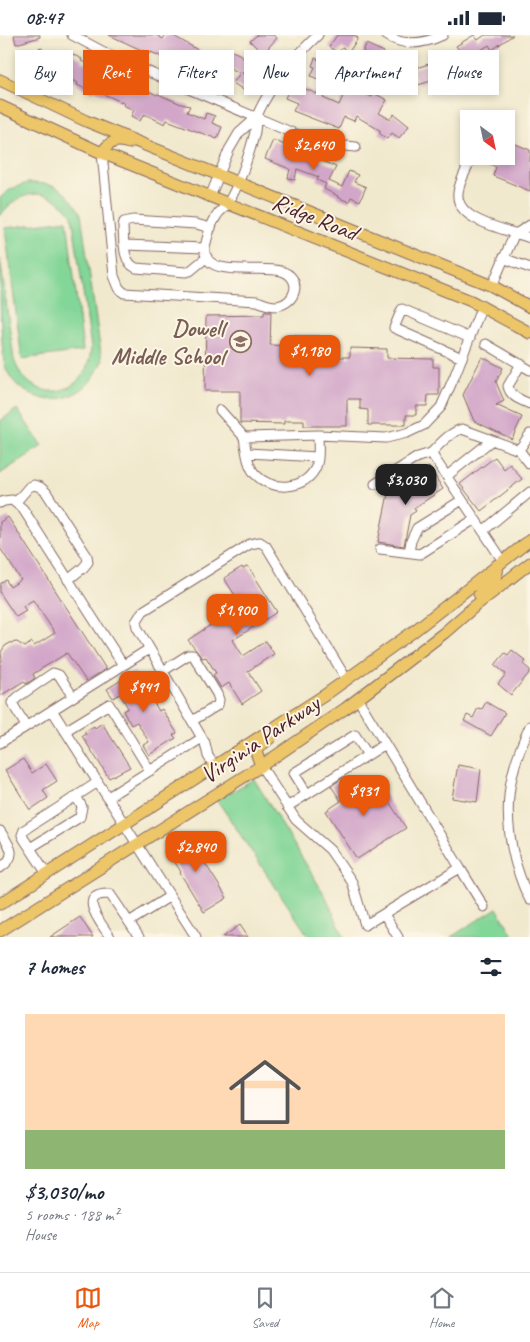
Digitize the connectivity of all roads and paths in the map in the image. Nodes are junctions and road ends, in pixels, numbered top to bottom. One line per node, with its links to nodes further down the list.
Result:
1 (72, 35): 7 (street)
2 (318, 35): 7 (street)
3 (386, 35): 4 (street)
4 (442, 35)
5 (0, 80): 10 (main road, Ridge Road)
6 (0, 106): 9 (main road, Ridge Road)
7 (257, 117): 8 (street); 12 (street); 13 (street)
8 (356, 147)
9 (102, 153): 10 (main road); 14 (main road, Ridge Road); 21 (street)
10 (166, 154): 12 (main road, Ridge Road)
11 (469, 165): 18 (street)
12 (218, 175): 13 (main road, Ridge Road); 14 (street)
13 (237, 184): 15 (street); 24 (main road, Ridge Road)
14 (210, 197): 15 (main road, Ridge Road)
15 (228, 205): 17 (street); 25 (main road, Ridge Road)
16 (530, 225): 18 (street)
17 (211, 228): 20 (street); 21 (street)
18 (516, 233): 19 (street); 22 (street)
19 (530, 238)
20 (125, 245): 21 (street); 21 (street)
21 (206, 253)
22 (503, 258): 23 (street); 24 (street)
23 (530, 268)
24 (492, 286): 25 (main road); 26 (main road, Ridge Road)
25 (482, 306): 27 (main road, Ridge Road); 28 (street)
26 (530, 307)
27 (530, 333)
28 (470, 338): 30 (street); 30 (street)
29 (486, 344): 31 (street)
30 (462, 359): 35 (street)
31 (521, 364): 32 (street); 33 (street)
32 (530, 369)
33 (530, 404)
34 (220, 410): 37 (street)
35 (318, 435): 37 (street); 42 (street)
36 (530, 435): 39 (street)
37 (244, 437): 40 (street)
38 (492, 440): 39 (street); 41 (street); 44 (street)
39 (519, 450): 43 (street)
40 (247, 453): 42 (street); 42 (street)
41 (431, 453): 44 (street); 45 (street)
42 (318, 457)
43 (530, 464)
44 (446, 476): 47 (street)
45 (375, 484)
46 (530, 492): 51 (street)
47 (462, 500): 50 (street); 54 (street)
48 (16, 502): 49 (street); 57 (street); 57 (street)
49 (0, 503)
50 (475, 519): 51 (street); 54 (street)
51 (483, 531): 55 (street)
52 (530, 540): 55 (main road, Virginia Parkway)
53 (380, 549): 54 (street)
54 (409, 553)
55 (500, 563): 58 (main road); 62 (main road, Virginia Parkway)
56 (530, 563): 58 (main road, Virginia Parkway)
57 (68, 580): 60 (street)
58 (444, 633): 64 (main road, Virginia Parkway)
59 (149, 649): 60 (street); 61 (street); 62 (street)
60 (123, 665): 63 (street)
61 (162, 671): 67 (street); 67 (street)
62 (347, 680): 66 (main road, Virginia Parkway)
63 (73, 697): 65 (street); 68 (street)
64 (358, 699): 73 (street); 75 (main road, Virginia Parkway)
65 (52, 710): 68 (street); 70 (street)
66 (298, 712): 75 (main road); 76 (main road, Virginia Parkway)
67 (192, 721): 71 (street)
68 (26, 726): 72 (street)
69 (530, 726): 93 (street)
70 (65, 731): 77 (street); 78 (street)
71 (202, 738): 76 (street); 77 (street)
72 (0, 743)
73 (385, 744): 74 (street); 90 (street)
74 (368, 755): 79 (street); 79 (street)
75 (262, 766): 82 (street); 87 (main road, Virginia Parkway)
76 (215, 767): 83 (main road, Virginia Parkway)
77 (150, 771): 81 (street)
78 (98, 782): 80 (street); 81 (street)
79 (307, 794): 82 (street)
80 (76, 796): 85 (street); 88 (street)
81 (108, 797): 83 (street)
82 (287, 807): 96 (street)
83 (125, 824): 87 (street); 91 (main road, Virginia Parkway)
84 (0, 831): 86 (street)
85 (22, 835): 86 (street); 88 (street)
86 (6, 841): 89 (street)
87 (137, 845): 92 (street); 98 (main road, Virginia Parkway)
88 (30, 848): 91 (street)
89 (0, 868)
90 (460, 868): 95 (street); 96 (street)
91 (47, 874): 94 (main road, Virginia Parkway)
92 (170, 896): 97 (street); 101 (street)
93 (530, 900)
94 (0, 904)
95 (484, 907)
96 (384, 914): 102 (street)
97 (129, 922): 99 (street); 100 (street)
98 (0, 931)
99 (110, 937)
100 (139, 937)
101 (196, 937)
102 (398, 937)

